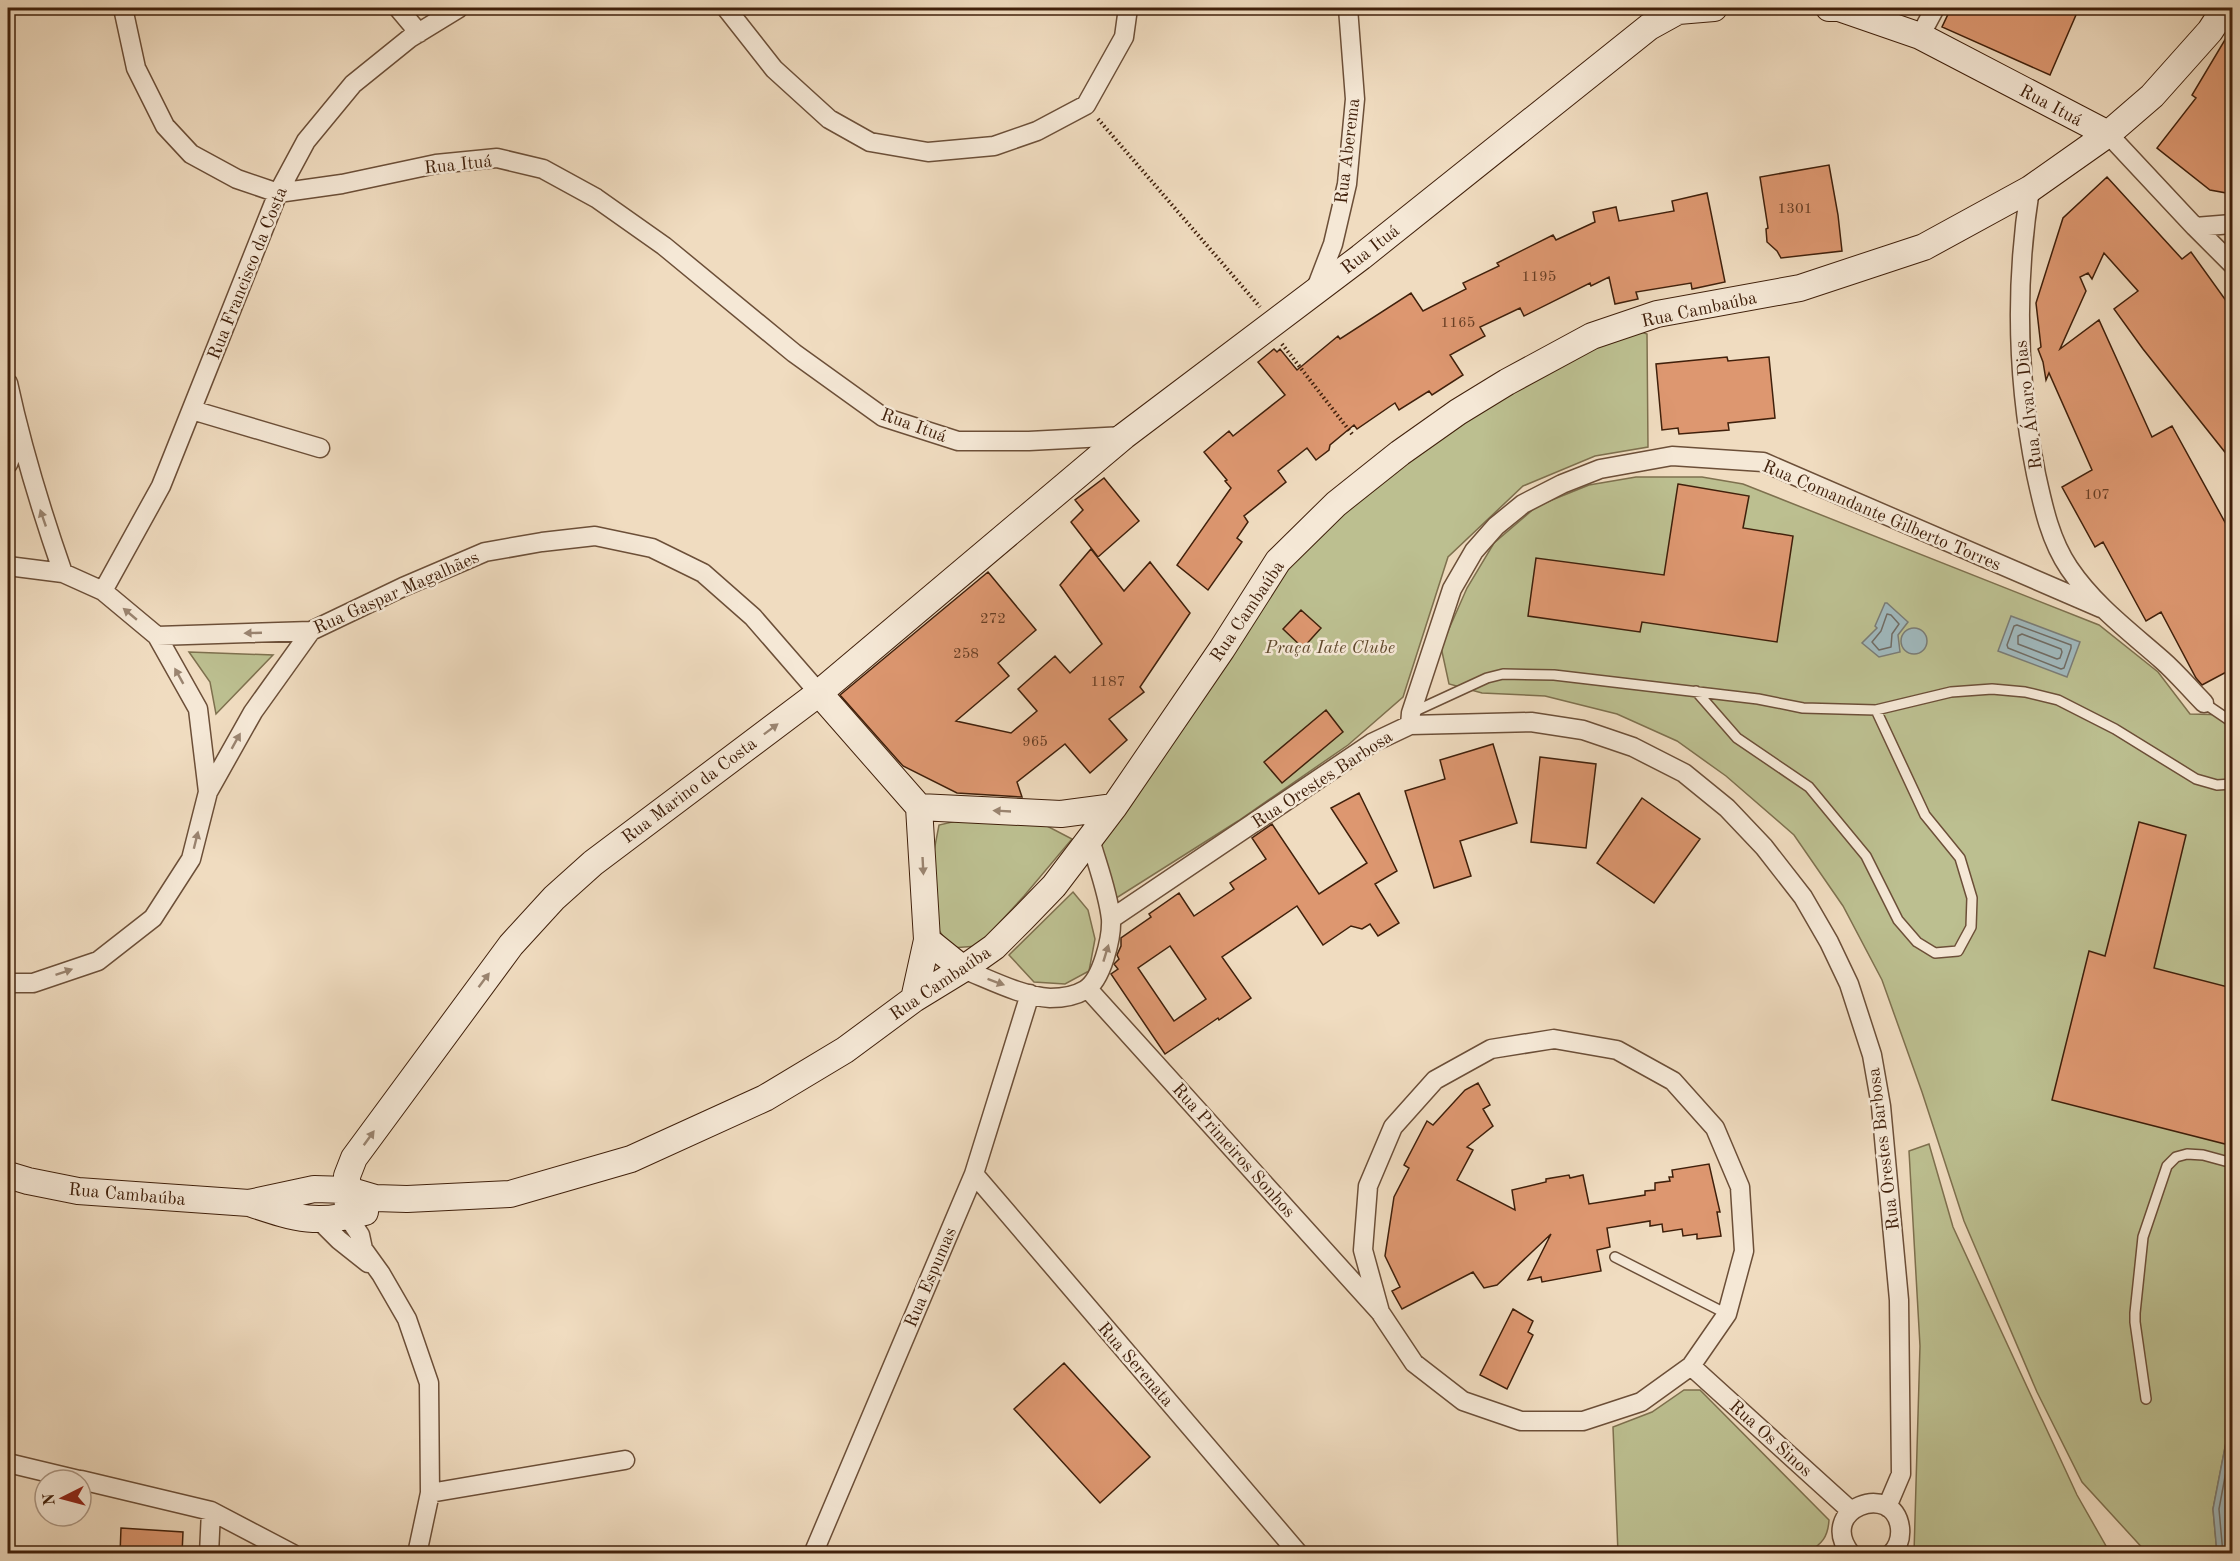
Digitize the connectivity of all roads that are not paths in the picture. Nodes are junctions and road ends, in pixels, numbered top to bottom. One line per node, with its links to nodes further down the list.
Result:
1 (123, 8): 16 (street, Rua Ituá)
2 (398, 8): 12 (street)
3 (459, 8): 12 (street, Rua Francisco da Costa)
4 (726, 8): 5 (street)
5 (1128, 8)
6 (1348, 8): 20 (street, Rua Aberema)
7 (1714, 8): 11 (street, Rua Ituá)
8 (1829, 8): 13 (street, Rua Ituá)
9 (1935, 8): 13 (street)
10 (2225, 8): 14 (street, Rua Cambaúba)
11 (1679, 9): 20 (street, Rua Ituá)
12 (419, 33): 16 (street, Rua Francisco da Costa)
13 (1920, 36): 14 (street, Rua Ituá)
14 (2108, 134): 15 (street, Rua Cambaúba); 18 (street, Rua Ituá)
15 (2030, 189): 30 (street, Rua Álvaro Dias); 42 (street, Rua Cambaúba)
16 (278, 193): 22 (street, Rua Francisco da Costa); 24 (street, Rua Ituá)
17 (2232, 224): 18 (street)
18 (2194, 227): 19 (street, Rua Ituá)
19 (2232, 264)
20 (1315, 291): 24 (street, Rua Ituá)
21 (8, 383): 23 (street)
22 (192, 410): 25 (street); 29 (street, Rua Francisco da Costa)
23 (19, 435): 26 (street); 28 (street, one-way to 23)
24 (1124, 435): 34 (street, Rua Marino da Costa)
25 (320, 448)
26 (8, 464)
27 (8, 566): 28 (street)
28 (63, 573): 29 (street)
29 (103, 591): 32 (street, one-way to 29)
30 (2101, 608): 35 (street, Rua Álvaro Dias); 37 (street, Rua Comandante Gilberto Torres)
31 (311, 631): 32 (street, Rua Gaspar Magalhães, one-way to 32); 34 (street, Rua Gaspar Magalhães); 40 (street, one-way to 31)
32 (157, 636): 40 (street, one-way to 32)
33 (1696, 691): 36 (lane); 36 (lane); 37 (lane)
34 (819, 693): 41 (street, Rua Gaspar Magalhães); 56 (street, Rua Marino da Costa, one-way to 34)
35 (2204, 703): 38 (lane)
36 (1876, 710): 39 (lane)
37 (1411, 719): 45 (street, Rua Orestes Barbosa); 72 (street, Rua Orestes Barbosa)
38 (2232, 722)
39 (2232, 784)
40 (208, 792): 48 (street, one-way to 40)
41 (919, 807): 43 (street, one-way to 41); 46 (street, one-way to 46)
42 (1114, 807): 43 (street); 44 (street, Rua Cambaúba)
43 (1061, 814): 44 (street)
44 (1090, 839): 45 (street); 47 (street, Rua Cambaúba)
45 (1111, 919): 49 (street, one-way to 45)
46 (927, 940): 47 (street); 51 (street)
47 (963, 969): 50 (street, one-way to 50); 51 (street, Rua Cambaúba)
48 (8, 983)
49 (1088, 989): 50 (street); 63 (street, Rua Primeiros Sonhos)
50 (1030, 994): 53 (street, Rua Espumas)
51 (914, 999): 57 (street, Rua Cambaúba)
52 (2232, 1159): 66 (lane)
53 (974, 1174): 79 (street, Rua Espumas); 80 (street, Rua Serenata)
54 (8, 1175): 58 (street, Rua Cambaúba)
55 (314, 1189): 56 (street, Rua Cambaúba); 58 (street, Rua Cambaúba); 60 (street)
56 (348, 1190): 57 (street, Rua Cambaúba); 59 (street, Rua Marino da Costa)
57 (407, 1199): 59 (street, Rua Cambaúba)
58 (249, 1203): 60 (street, Rua Cambaúba)
59 (348, 1217): 60 (street, Rua Cambaúba); 62 (street)
60 (321, 1221): 62 (street)
61 (1615, 1257): 64 (lane)
62 (381, 1274): 71 (street)
63 (1380, 1311): 64 (street, Rua Primeiros Sonhos); 65 (street, Rua Primeiros Sonhos)
64 (1727, 1314): 65 (street, Rua Primeiros Sonhos)
65 (1690, 1365): 73 (street, Rua Os Sinos)
66 (2146, 1399)
67 (625, 1460): 71 (street)
68 (8, 1463): 69 (street)
69 (33, 1469)
70 (93, 1483): 74 (street)
71 (430, 1493): 78 (street)
72 (1887, 1507): 73 (street); 75 (street)
73 (1851, 1510): 81 (street)
74 (211, 1511): 76 (street); 77 (street)
75 (1894, 1553)
76 (209, 1554)
77 (293, 1554)
78 (417, 1554)
79 (813, 1554)
80 (1299, 1554)
81 (1851, 1554)

